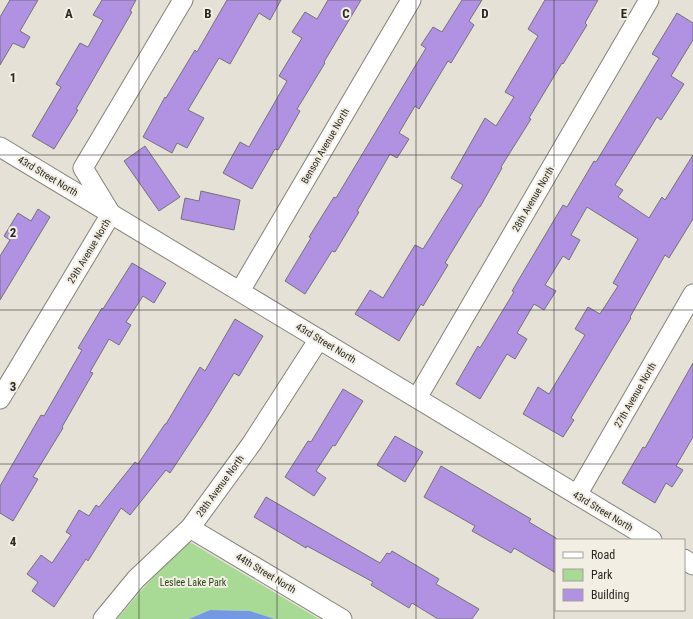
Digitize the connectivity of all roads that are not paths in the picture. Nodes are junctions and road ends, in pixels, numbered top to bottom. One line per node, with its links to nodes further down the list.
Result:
1 (183, 0): 5 (street, 29th Avenue North)
2 (411, 0): 6 (street, Benson Avenue North)
3 (649, 0): 9 (street, 28th Avenue North)
4 (0, 147): 5 (street, 43rd Street North)
5 (111, 214): 6 (street, 43rd Street North); 10 (street, 29th Avenue North)
6 (240, 291): 8 (street, 43rd Street North)
7 (693, 294): 11 (street, 27th Avenue North)
8 (319, 339): 9 (street, 43rd Street North); 12 (street, 28th Avenue North)
9 (417, 398): 11 (street, 43rd Street North)
10 (0, 399)
11 (577, 495): 13 (street, 43rd Street North)
12 (190, 528): 14 (street, 28th Avenue North); 15 (street, 44th Street North)
13 (650, 539)
14 (103, 619)
15 (342, 619)

